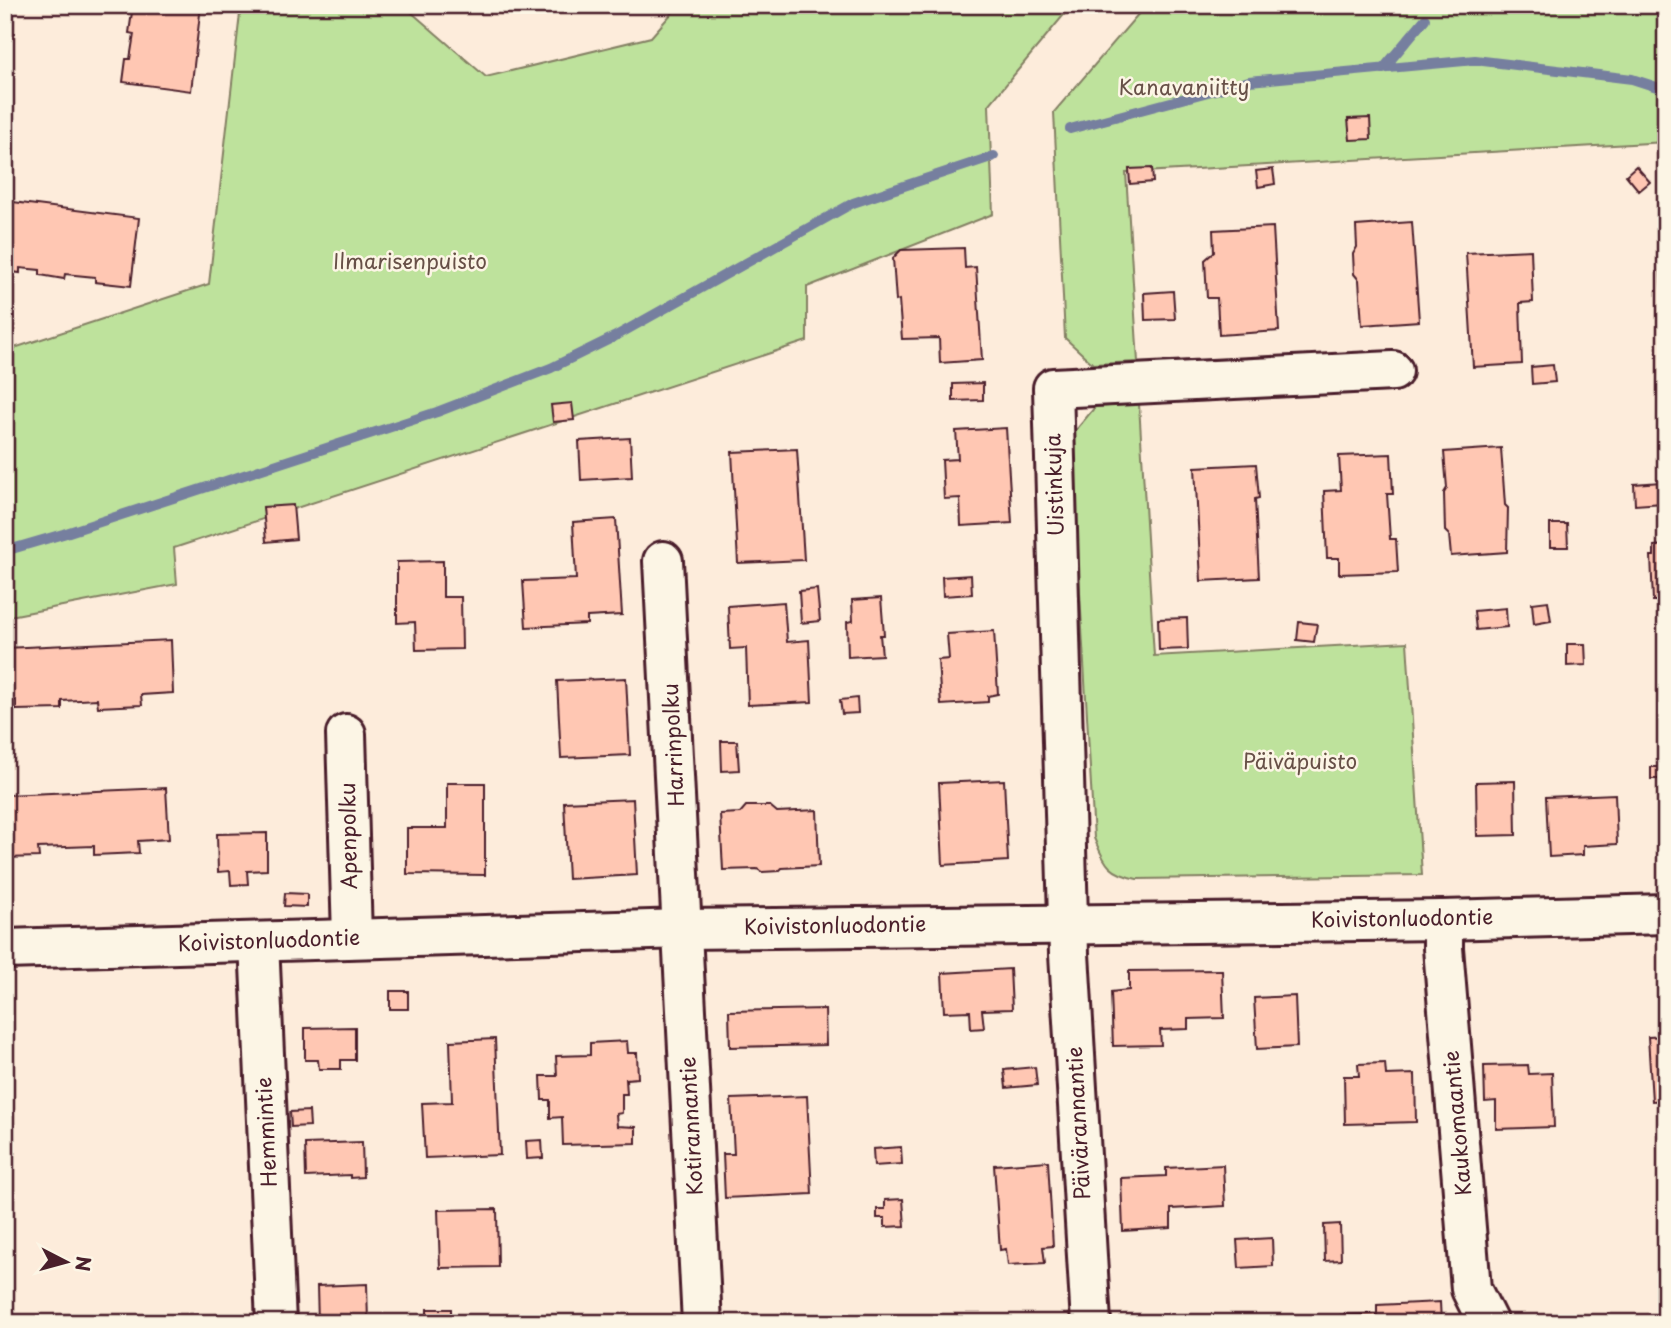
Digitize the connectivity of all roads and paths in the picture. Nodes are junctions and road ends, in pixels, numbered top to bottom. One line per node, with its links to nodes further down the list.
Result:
1 (1394, 371): 6 (street, Uistinkuja)
2 (663, 561): 7 (street, Harrinpolku)
3 (346, 734): 8 (street, Apenpolku)
4 (1666, 914): 5 (street, Koivistonluodontie)
5 (1443, 920): 6 (street, Koivistonluodontie); 14 (street, Kaukomaantie)
6 (1068, 923): 7 (street, Koivistonluodontie); 13 (street, Päivärannantie)
7 (684, 929): 8 (street, Koivistonluodontie); 12 (street, Kotirannantie)
8 (352, 937): 9 (street, Koivistonluodontie)
9 (259, 942): 10 (street, Koivistonluodontie); 11 (street, Hemmintie)
10 (5, 949)
11 (276, 1323)
12 (702, 1323)
13 (1091, 1323)
14 (1488, 1323)

